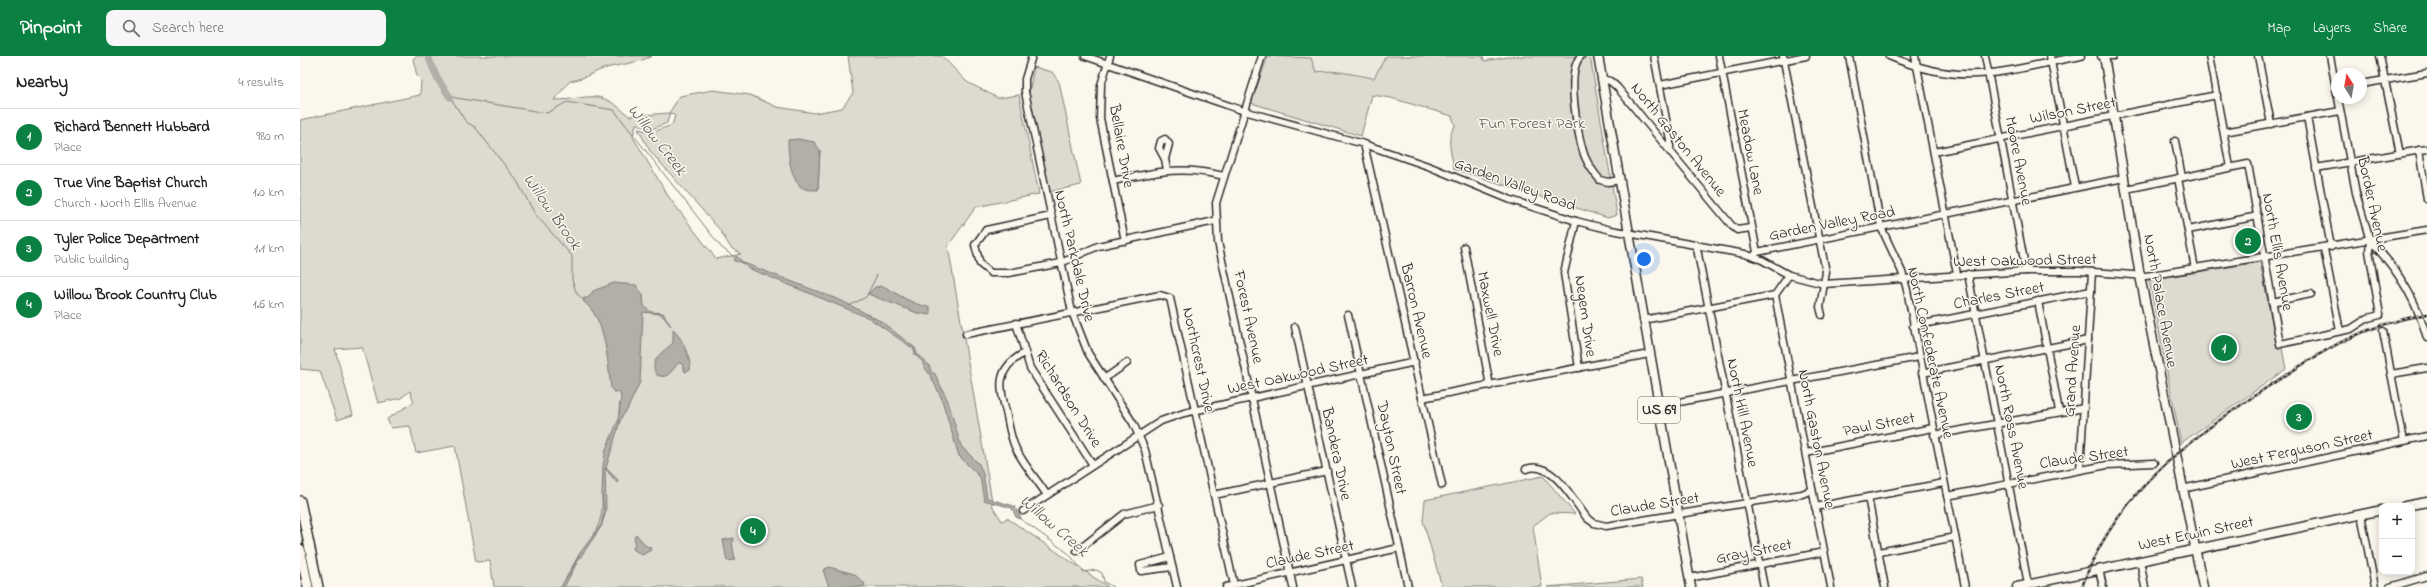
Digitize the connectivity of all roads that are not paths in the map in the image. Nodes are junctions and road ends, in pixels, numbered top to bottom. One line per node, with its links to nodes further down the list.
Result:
1 (1032, 56): 65 (street, North Parkdale Drive)
2 (1085, 56): 23 (street, Garden Valley Road)
3 (1110, 56): 23 (street, Bellaire Drive)
4 (1262, 56): 36 (street, Forest Avenue)
5 (1581, 56): 58 (street)
6 (1598, 56): 29 (main road, US 69)
7 (1654, 56): 32 (street)
8 (1719, 56): 26 (street, Meadow Lane)
9 (1806, 56): 21 (street)
10 (1849, 56): 69 (street, North Confederate Avenue)
11 (1889, 56): 24 (street)
12 (1915, 56): 24 (street)
13 (1985, 56): 28 (street, Moore Avenue)
14 (2081, 56): 22 (street)
15 (2103, 56): 16 (street); 37 (main road, North Palace Avenue)
16 (2113, 56)
17 (2209, 56): 33 (street)
18 (2258, 56): 39 (street)
19 (2330, 56): 25 (street)
20 (2380, 56): 30 (street)
21 (1784, 58): 26 (street); 74 (street)
22 (2051, 59): 28 (street); 40 (street)
23 (1106, 64): 36 (street, Garden Valley Road); 59 (street, Bellaire Drive)
24 (1917, 68): 28 (street); 48 (street)
25 (2332, 68)
26 (1722, 73): 32 (street); 70 (street, Meadow Lane)
27 (2427, 73): 30 (street)
28 (1989, 74): 42 (street, Moore Avenue)
29 (1602, 79): 47 (street, North Gaston Avenue); 58 (main road, US 69)
30 (2386, 80): 31 (street); 49 (street)
31 (2367, 83)
32 (1660, 85): 47 (street)
33 (2217, 95): 37 (street, Wilson Street); 41 (street)
34 (2339, 104): 35 (street, Border Avenue)
35 (2340, 110): 38 (street); 51 (street, Border Avenue)
36 (1244, 111): 44 (street, Garden Valley Road); 55 (street, Forest Avenue)
37 (2113, 116): 40 (street, Wilson Street); 56 (main road, North Palace Avenue)
38 (2307, 117): 39 (street); 53 (street)
39 (2271, 124): 41 (street)
40 (2064, 126): 42 (street, Wilson Street); 60 (street)
41 (2224, 132): 52 (street)
42 (2001, 139): 48 (street, Wilson Street); 63 (street, Moore Avenue)
43 (2175, 141): 57 (street)
44 (1364, 144): 68 (street, Garden Valley Road); 117 (street, Barron Avenue)
45 (2427, 149): 46 (street)
46 (2419, 150): 49 (street); 62 (street)
47 (1670, 152): 70 (street, North Gaston Avenue)
48 (1934, 152): 64 (street)
49 (2400, 154): 51 (street)
50 (1165, 159): 54 (street)
51 (2350, 162): 53 (street); 76 (street, Border Avenue)
52 (2230, 167): 57 (street); 66 (street, North Ellis Avenue)
53 (2316, 168): 79 (street)
54 (1167, 170): 55 (street); 59 (street)
55 (1224, 176): 67 (street, Forest Avenue)
56 (2124, 178): 60 (street, Garden Valley Road); 61 (main road, North Palace Avenue)
57 (2180, 178): 61 (street); 71 (street)
58 (1620, 180): 73 (main road, US 69)
59 (1113, 181): 75 (street, Bellaire Drive)
60 (2075, 187): 63 (street, Garden Valley Road)
61 (2126, 189): 90 (main road, North Palace Avenue)
62 (2427, 199)
63 (2013, 201): 64 (street, Garden Valley Road); 85 (street, Moore Avenue)
64 (1946, 215): 69 (street, Garden Valley Road); 87 (street)
65 (1051, 216): 83 (street, North Parkdale Drive); 83 (street)
66 (2258, 216): 71 (street); 82 (street, North Ellis Avenue)
67 (1216, 221): 75 (street); 129 (street, Forest Avenue)
68 (1576, 221): 73 (street, Garden Valley Road); 119 (street, Negem Drive)
69 (1882, 227): 74 (street, Garden Valley Road); 91 (street, North Confederate Avenue)
70 (1751, 228): 81 (street, Meadow Lane)
71 (2188, 230): 84 (street)
72 (2427, 230): 76 (street, West Oakwood Street)
73 (1628, 233): 77 (street, Garden Valley Road); 103 (main road, US 69)
74 (1819, 239): 81 (street, Garden Valley Road); 92 (street)
75 (1125, 241): 83 (street)
76 (2370, 241): 79 (street, West Oakwood Street); 107 (street, Border Avenue); 110 (street)
77 (1696, 244): 81 (street, Garden Valley Road); 98 (street, North Hill Avenue)
78 (1464, 247): 127 (street, Maxwell Drive)
79 (2331, 247): 80 (street, West Oakwood Street)
80 (2324, 249): 82 (street, West Oakwood Street); 107 (street)
81 (1756, 254): 89 (street, West Oakwood Street)
82 (2264, 258): 84 (street, West Oakwood Street); 97 (street, North Ellis Avenue)
83 (1061, 263): 99 (street, North Parkdale Drive)
84 (2195, 269): 90 (street, West Oakwood Street)
85 (2026, 271): 86 (street, West Oakwood Street); 88 (street, West Oakwood Street)
86 (2092, 272): 90 (street, West Oakwood Street); 93 (street, Grand Avenue)
87 (1957, 274): 88 (street, West Oakwood Street); 91 (street, West Oakwood Street)
88 (1968, 274): 100 (street, North Ross Avenue)
89 (1789, 275): 92 (street, West Oakwood Street); 95 (street)
90 (2140, 276): 151 (main road, North Palace Avenue)
91 (1904, 279): 92 (street, West Oakwood Street); 105 (street, North Confederate Avenue)
92 (1824, 284): 102 (street)
93 (2091, 291): 96 (street, Charles Street); 111 (street, Grand Avenue)
94 (2311, 294): 97 (street)
95 (1775, 295): 98 (street); 125 (street, North Gaston Avenue)
96 (2038, 302): 100 (street, Charles Street); 112 (street)
97 (2272, 302): 107 (street, North Ellis Avenue)
98 (1708, 307): 103 (street); 128 (street, North Hill Avenue)
99 (1072, 312): 104 (street, Northcrest Drive); 124 (street, North Parkdale Drive); 133 (street, Northcrest Drive)
100 (1976, 314): 105 (street, Charles Street); 116 (street, North Ross Avenue)
101 (1348, 315): 122 (street, Dayton Street)
102 (1822, 315)
103 (1643, 320): 114 (main road, US 69)
104 (1016, 323): 109 (street, Northcrest Drive); 113 (street, Richardson Drive)
105 (1913, 326): 115 (street, North Confederate Avenue)
106 (1295, 327): 126 (street, Bandera Drive)
107 (2340, 331)
108 (2383, 331): 123 (street)
109 (966, 334)
110 (2427, 338)
111 (2088, 340): 112 (street); 132 (street, Grand Avenue)
112 (2047, 349): 116 (street); 134 (street)
113 (1024, 353): 143 (street, Richardson Drive); 153 (street)
114 (1649, 354): 119 (street); 131 (main road, US 69)
115 (1919, 357): 121 (street, North Confederate Avenue); 125 (street)
116 (1985, 361): 121 (street); 135 (street, North Ross Avenue)
117 (1414, 362): 122 (street, West Oakwood Street); 130 (street, Barron Avenue)
118 (1127, 363): 124 (street)
119 (1579, 368): 127 (street)
120 (2427, 368): 123 (street)
121 (1922, 373): 136 (street, North Confederate Avenue)
122 (1361, 374): 126 (street, West Oakwood Street); 168 (street, Dayton Street)
123 (2391, 374): 140 (street)
124 (1104, 379): 137 (street, North Parkdale Drive)
125 (1792, 381): 128 (street); 141 (street, North Gaston Avenue)
126 (1308, 385): 129 (street, West Oakwood Street); 146 (street, Bandera Drive)
127 (1490, 386): 130 (street)
128 (1726, 394): 131 (street); 159 (street, North Hill Avenue)
129 (1252, 398): 133 (street, West Oakwood Street); 147 (street, Forest Avenue)
130 (1422, 398): 150 (street, Barron Avenue)
131 (1658, 406): 166 (main road, US 69)
132 (2084, 408): 134 (street, Paul Street); 145 (street, Grand Avenue)
133 (1196, 411): 137 (street, West Oakwood Street); 154 (street, Northcrest Drive)
134 (2059, 411): 135 (street, Paul Street)
135 (1996, 423): 138 (street, Paul Street); 149 (street, North Ross Avenue)
136 (1933, 428): 138 (street, North Confederate Avenue); 141 (street, Paul Street)
137 (1139, 434): 143 (street, West Oakwood Street); 161 (street, North Parkdale Drive)
138 (1934, 435): 148 (street, North Confederate Avenue)
139 (2427, 436): 140 (street, West Ferguson Street)
140 (2404, 441): 151 (street, West Ferguson Street)
141 (1806, 453): 152 (street, North Gaston Avenue)
142 (2154, 463): 145 (street, Claude Street)
143 (1093, 464): 153 (street, West Oakwood Street)
144 (1526, 469): 166 (street, Claude Street)
145 (2080, 470): 149 (street, Claude Street)
146 (1327, 471): 147 (street); 175 (street, Bandera Drive)
147 (1271, 483): 154 (street); 180 (street, Forest Avenue)
148 (1944, 483): 155 (street, North Confederate Avenue); 156 (street)
149 (2009, 483): 155 (street, Claude Street); 183 (street, North Ross Avenue)
150 (1442, 485)
151 (2182, 489): 170 (main road, North Palace Avenue)
152 (1812, 490): 159 (street, Claude Street); 162 (street, North Gaston Avenue)
153 (1047, 495): 163 (street, West Oakwood Street)
154 (1214, 496): 184 (street, Northcrest Drive)
155 (1947, 496): 167 (street, North Confederate Avenue)
156 (1868, 498): 162 (street); 173 (street)
157 (300, 501): 186 (highway)
158 (2427, 502): 160 (main road)
159 (1747, 503): 166 (street, Claude Street); 177 (street, North Hill Avenue)
160 (2415, 504)
161 (1159, 506): 171 (street); 174 (street, North Parkdale Drive)
162 (1815, 507): 172 (street, North Gaston Avenue)
163 (1023, 511)
164 (2379, 511): 165 (main road, West Erwin Street)
165 (2361, 514): 170 (main road, West Erwin Street); 200 (street)
166 (1678, 515): 182 (main road, US 69)
167 (1955, 537): 173 (street); 195 (street, North Confederate Avenue)
168 (1399, 548): 175 (street, Claude Street); 191 (street, Dayton Street)
169 (300, 549): 185 (highway)
170 (2195, 549): 176 (main road, West Erwin Street); 199 (main road, North Palace Avenue)
171 (1077, 551)
172 (1824, 552): 177 (street, Gray Street); 193 (street, North Gaston Avenue)
173 (1879, 552): 194 (street)
174 (1170, 557): 178 (street, North Parkdale Drive); 178 (street)
175 (1346, 560): 180 (street, Claude Street); 190 (street, Bandera Drive)
176 (2140, 560): 179 (main road, West Erwin Street); 198 (street)
177 (1760, 564): 182 (street, Gray Street); 192 (street, North Hill Avenue)
178 (1172, 567): 187 (street, North Parkdale Drive)
179 (2099, 569): 183 (main road, West Erwin Street); 197 (street)
180 (1290, 573): 184 (street, Claude Street); 189 (street, Forest Avenue)
181 (2427, 576): 201 (street)
182 (1690, 583)
183 (2028, 584): 196 (main road, West Erwin Street)
184 (1234, 585): 188 (street, Claude Street)
185 (308, 587)
186 (318, 587)
187 (1177, 587)
188 (1226, 587)
189 (1293, 587)
190 (1352, 587)
191 (1408, 587)
192 (1764, 587)
193 (1831, 587)
194 (1885, 587)
195 (1965, 587)
196 (2017, 587)
197 (2103, 587)
198 (2145, 587)
199 (2203, 587)
200 (2375, 587)
201 (2390, 587)

